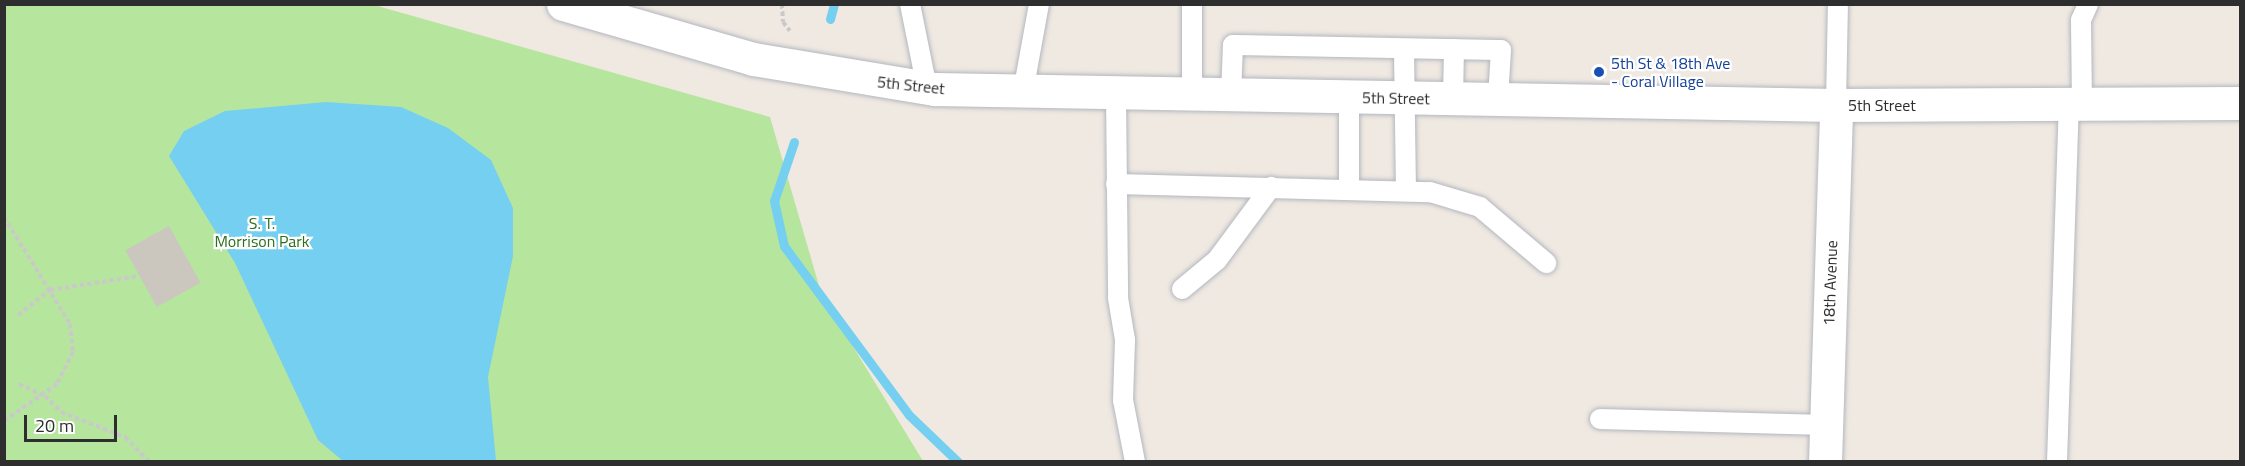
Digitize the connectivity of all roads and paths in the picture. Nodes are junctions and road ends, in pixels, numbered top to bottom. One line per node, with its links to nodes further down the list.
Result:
1 (563, 4): 11 (street, 5th Street)
2 (782, 4): 8 (path)
3 (910, 4): 11 (lane)
4 (1039, 4): 12 (lane)
5 (1192, 4): 14 (lane)
6 (1838, 4): 22 (lane)
7 (2088, 4): 21 (lane)
8 (795, 33)
9 (1454, 49): 10 (lane); 18 (lane); 19 (lane)
10 (1404, 50): 15 (lane); 17 (lane)
11 (927, 88): 12 (street, 5th Street)
12 (1023, 92): 13 (street, 5th Street)
13 (1116, 94): 14 (street, 5th Street); 23 (lane)
14 (1192, 94): 15 (street, 5th Street)
15 (1231, 96): 16 (street, 5th Street)
16 (1349, 97): 17 (street, 5th Street); 25 (lane)
17 (1404, 97): 18 (street, 5th Street); 26 (lane)
18 (1453, 99): 19 (street, 5th Street)
19 (1498, 99): 22 (street, 5th Street)
20 (2241, 103): 21 (street, 5th Street)
21 (2075, 104): 22 (street, 5th Street); 41 (lane)
22 (1836, 105): 37 (street, 18th Avenue)
23 (1116, 184): 24 (lane); 39 (lane)
24 (1271, 187): 25 (lane); 30 (lane)
25 (1349, 190): 26 (lane)
26 (1406, 190): 28 (lane)
27 (4, 216): 31 (path)
28 (1546, 263)
29 (139, 276): 31 (path)
30 (1182, 289)
31 (50, 290): 32 (path); 34 (path)
32 (18, 315)
33 (19, 384): 34 (path)
34 (45, 396): 36 (path); 38 (path)
35 (1600, 419): 37 (lane)
36 (4, 421)
37 (1826, 425): 40 (street, 18th Avenue)
38 (149, 462)
39 (1135, 462)
40 (1825, 462)
41 (2057, 462)

